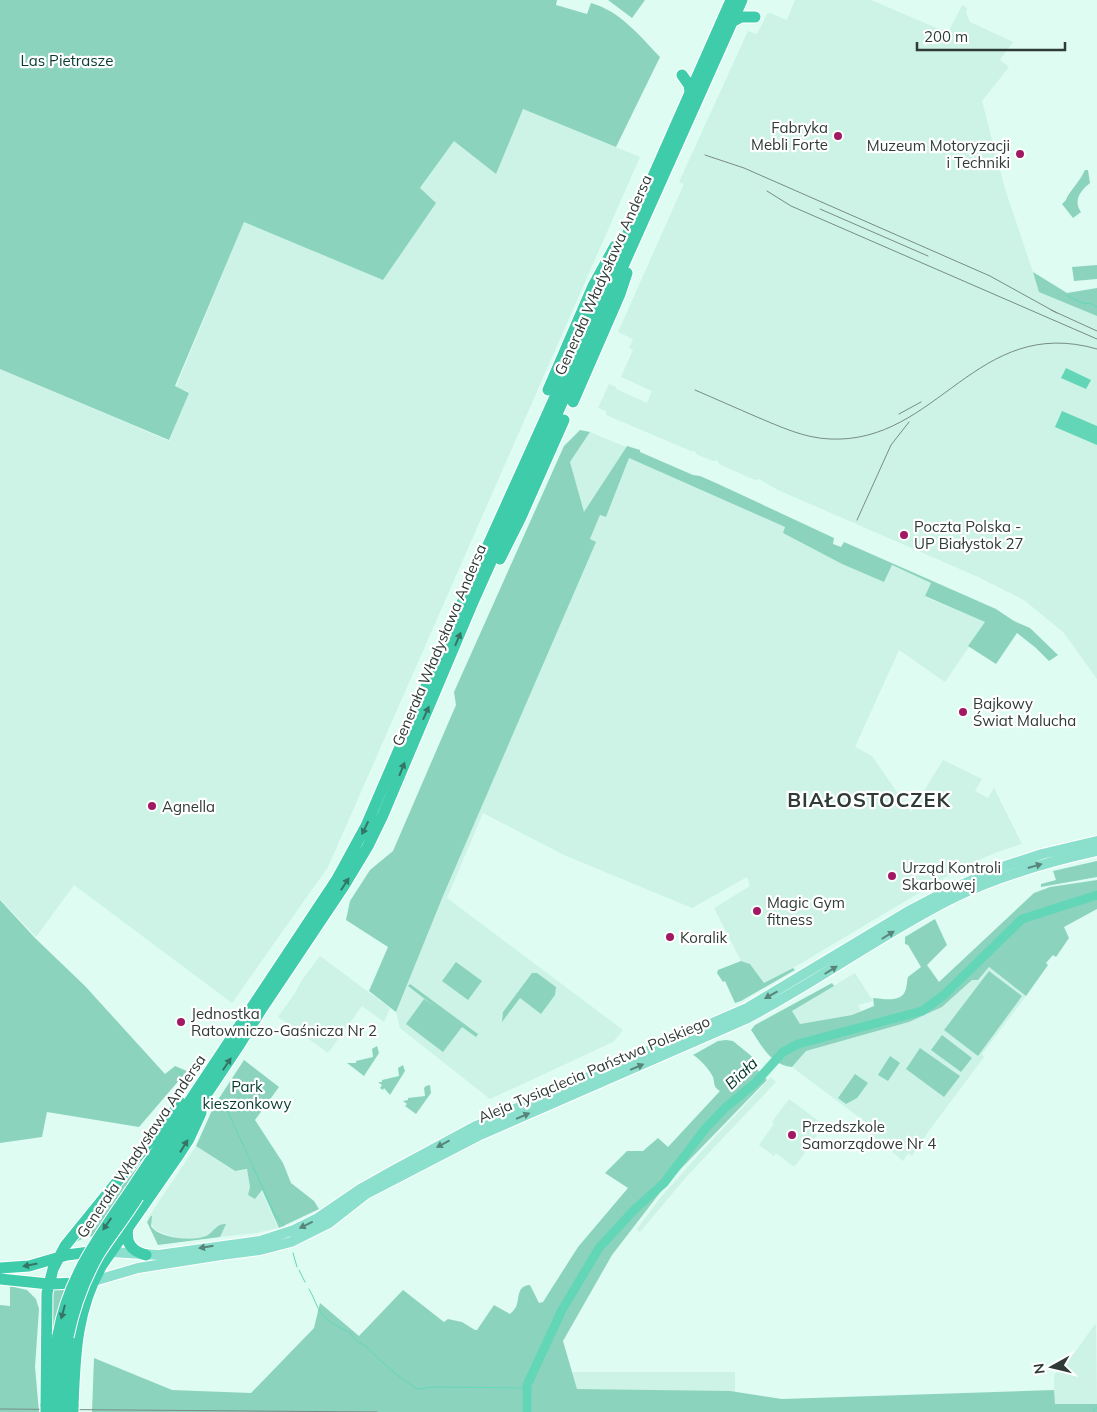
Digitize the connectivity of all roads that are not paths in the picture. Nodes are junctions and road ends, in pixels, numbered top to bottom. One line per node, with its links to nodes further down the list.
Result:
1 (730, 0): 4 (highway, Generała Władysława Andersa)
2 (743, 0): 3 (highway, Generała Władysława Andersa); 3 (highway)
3 (732, 22): 4 (highway, Generała Władysława Andersa)
4 (641, 214): 5 (highway); 6 (highway); 9 (highway, Generała Władysława Andersa)
5 (548, 390)
6 (573, 402)
7 (564, 420): 9 (highway)
8 (475, 566): 9 (highway)
9 (469, 599): 13 (highway, Generała Władysława Andersa)
10 (1097, 841): 11 (main road, Aleja Tysiąclecia Państwa Polskiego)
11 (1077, 850): 12 (main road, Aleja Tysiąclecia Państwa Polskiego); 17 (main road, Aleja Tysiąclecia Państwa Polskiego)
12 (1097, 851)
13 (196, 1102): 14 (highway, one-way to 13); 16 (highway); 25 (highway, Generała Władysława Andersa, bridge)
14 (128, 1228): 15 (highway); 17 (highway)
15 (111, 1252): 16 (highway); 17 (main road, Aleja Tysiąclecia Państwa Polskiego); 21 (highway)
16 (58, 1257): 18 (highway, one-way to 18); 23 (highway)
17 (147, 1261): 21 (main road, Aleja Tysiąclecia Państwa Polskiego)
18 (0, 1268): 19 (highway)
19 (0, 1273)
20 (0, 1279): 22 (highway)
21 (94, 1281): 23 (highway); 25 (highway)
22 (27, 1282): 23 (highway); 24 (highway)
23 (48, 1284): 24 (highway)
24 (46, 1308): 25 (highway)
25 (60, 1409)

